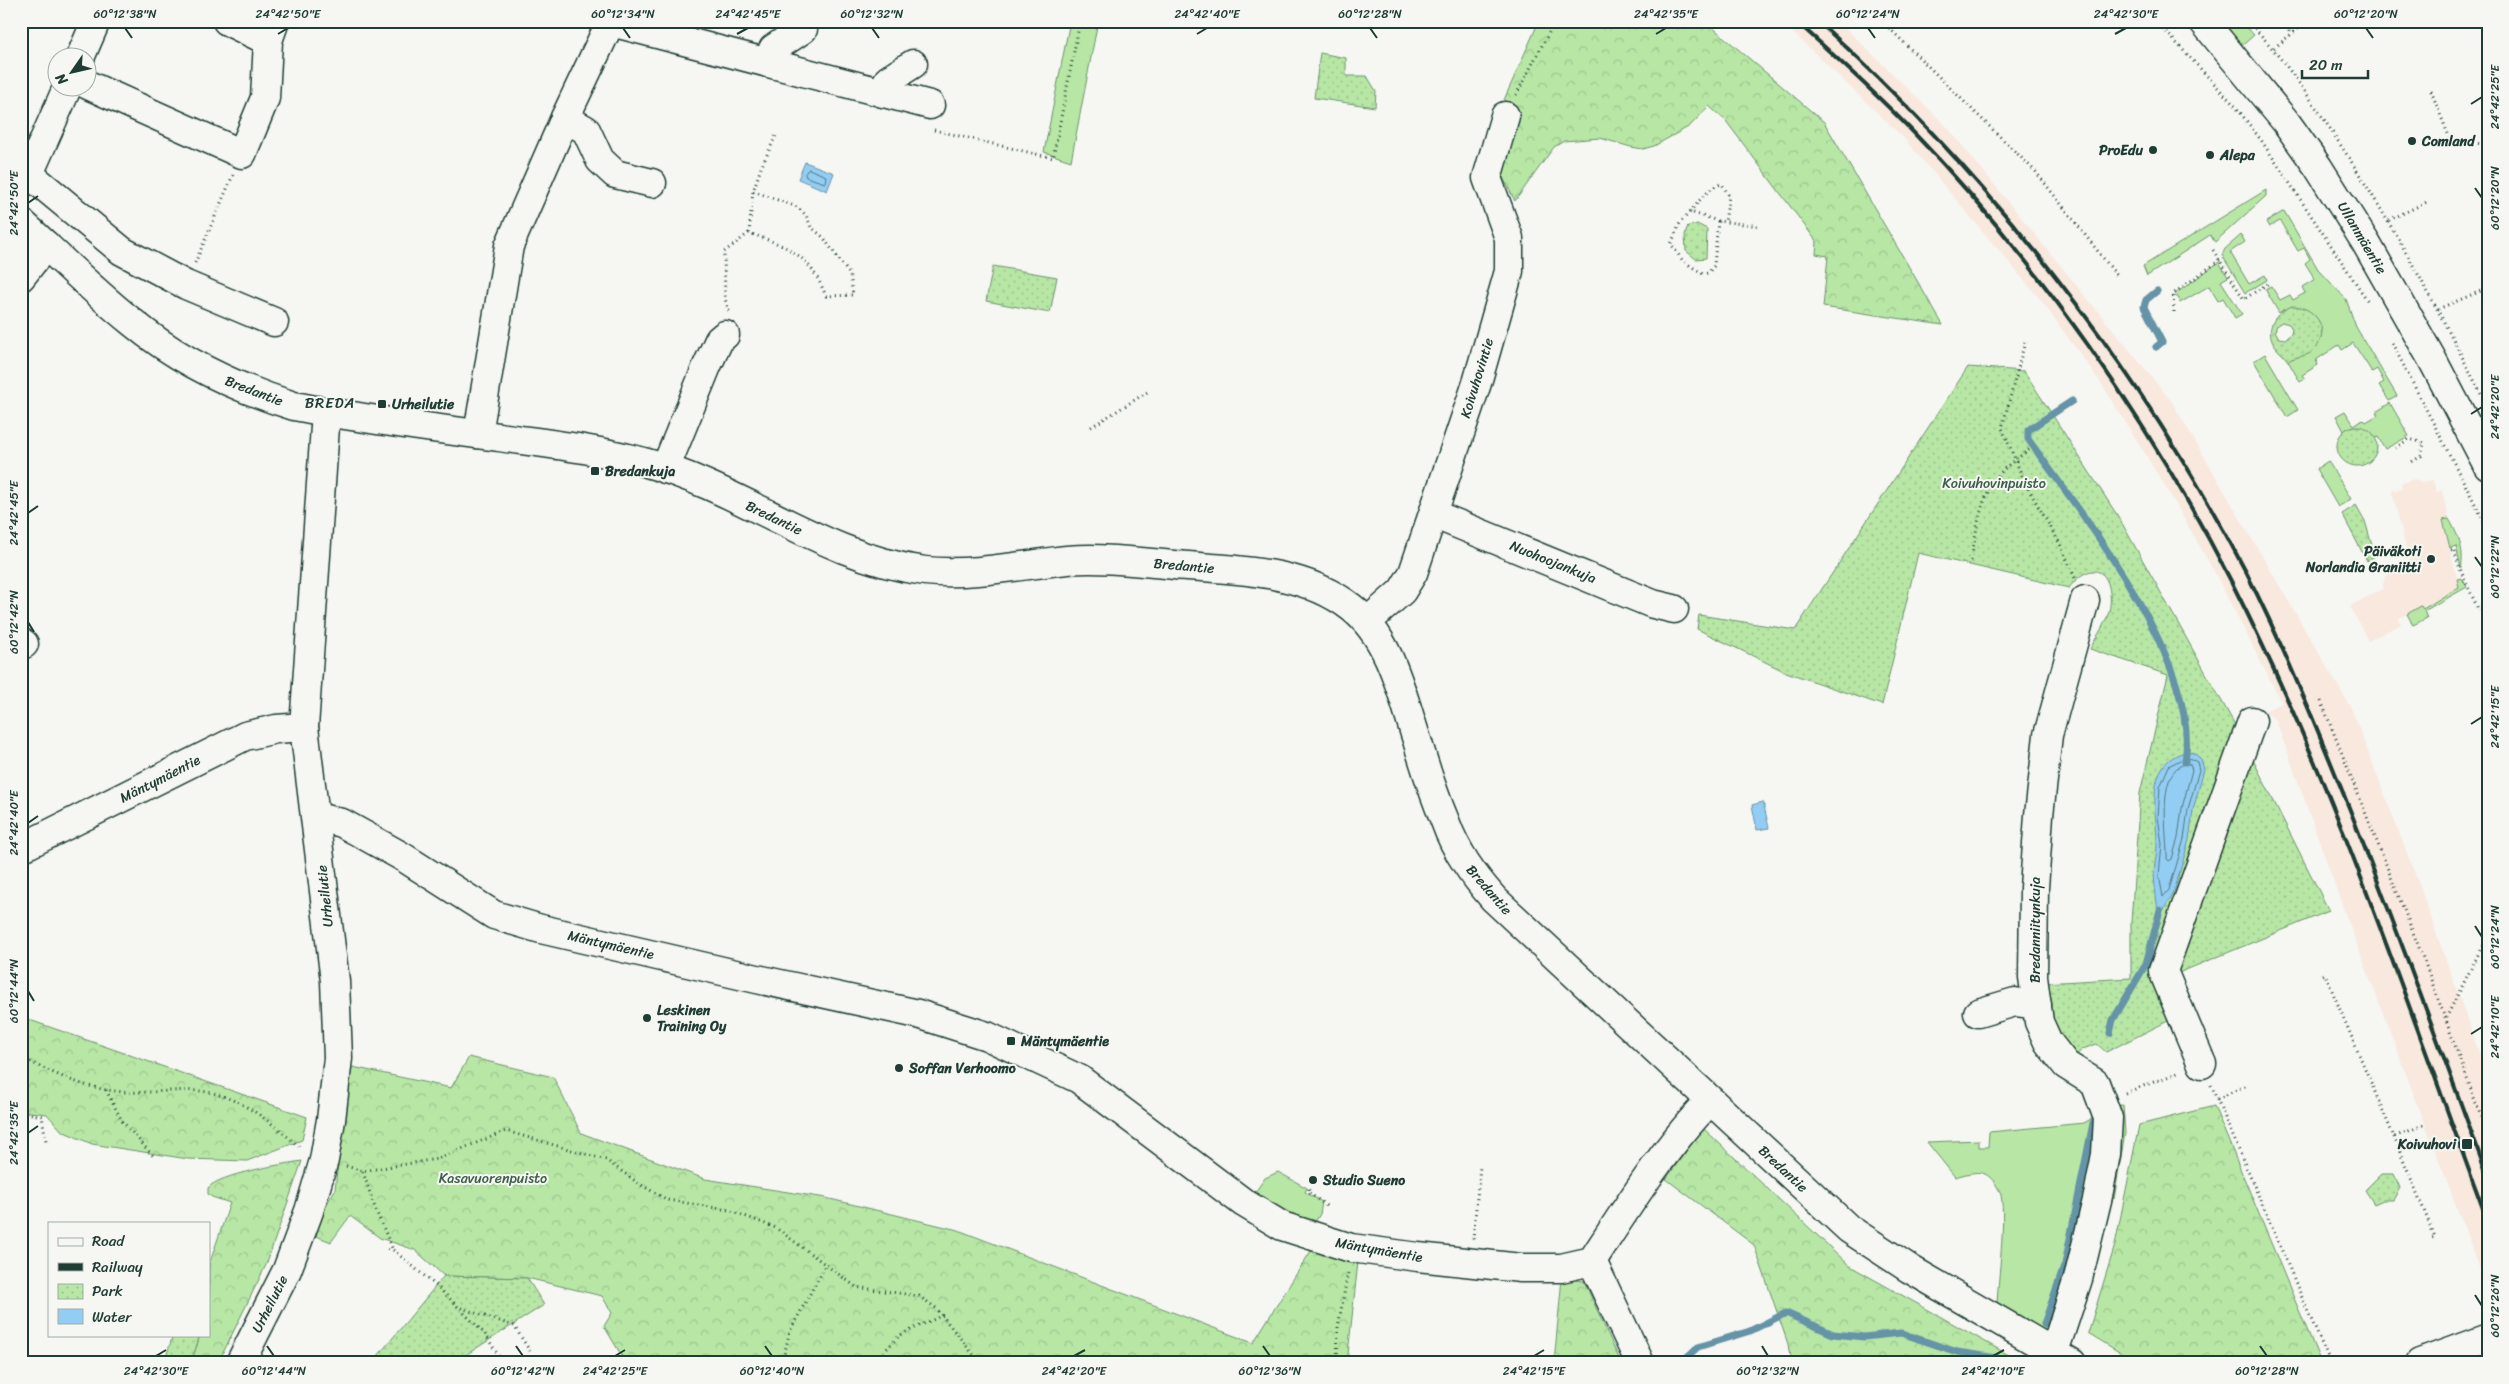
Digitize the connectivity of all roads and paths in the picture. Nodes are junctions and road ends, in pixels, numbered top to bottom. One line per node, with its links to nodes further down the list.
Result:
1 (96, 21): 15 (street)
2 (228, 21): 12 (street)
3 (1080, 21): 24 (path)
4 (1554, 21): 23 (path)
5 (1882, 21): 44 (path)
6 (2156, 21): 49 (path)
7 (2287, 21): 14 (path)
8 (2304, 21): 14 (path)
9 (625, 24): 13 (street); 25 (street)
10 (2200, 24): 63 (street, Ullanmäentie)
11 (803, 29): 17 (street)
12 (271, 31): 28 (street)
13 (681, 31): 17 (street)
14 (2290, 36): 16 (path)
15 (84, 48)
16 (2274, 48)
17 (768, 63): 21 (street)
18 (913, 64): 21 (street)
19 (98, 90): 28 (street)
20 (2431, 91): 27 (path)
21 (883, 93): 24 (street)
22 (63, 98): 30 (street)
23 (1505, 116): 65 (street, Koivuhovintie)
24 (930, 117)
25 (565, 118): 29 (street); 58 (street)
26 (777, 133): 31 (path)
27 (2488, 145)
28 (242, 154): 46 (path)
29 (652, 183)
30 (45, 187): 34 (street); 46 (street)
31 (753, 191): 39 (path); 39 (path)
32 (2429, 202): 35 (path)
33 (1690, 212): 36 (path); 36 (path); 37 (path)
34 (21, 220): 40 (street, Bredantie)
35 (2389, 220)
36 (1718, 221): 37 (path)
37 (1725, 222): 38 (path)
38 (1760, 226)
39 (749, 233): 52 (path)
40 (46, 245): 43 (street); 56 (street, Bredantie)
41 (2214, 250): 42 (path)
42 (2220, 260): 45 (path); 50 (path)
43 (21, 276)
44 (2118, 278)
45 (2270, 283)
46 (186, 285): 51 (street)
47 (2488, 288): 48 (path)
48 (2438, 309)
49 (2374, 311)
50 (2174, 312)
51 (274, 322)
52 (727, 323): 64 (street)
53 (2388, 336): 66 (path)
54 (2025, 342): 61 (path)
55 (1149, 391): 57 (path)
56 (326, 412): 58 (street, Bredantie); 75 (street, Urheilutie)
57 (1091, 427)
58 (478, 434): 64 (street, Bredantie)
59 (2395, 448): 62 (path)
60 (2030, 449): 61 (path)
61 (2014, 461): 68 (path); 69 (path)
62 (2410, 463)
63 (2488, 466)
64 (665, 469): 72 (street, Bredantie)
65 (1434, 514): 70 (street, Nuohoojankuja); 72 (street, Koivuhovintie)
66 (2488, 529)
67 (2451, 550): 71 (path)
68 (1971, 561)
69 (2085, 600): 80 (street, Bredanniitynkuja)
70 (1674, 609)
71 (2479, 611)
72 (1367, 622): 89 (street, Bredantie)
73 (2321, 701): 82 (path)
74 (2252, 721): 84 (street)
75 (304, 727): 76 (street, Urheilutie); 77 (street, Mäntymäentie)
76 (317, 817): 96 (street, Urheilutie); 103 (street, Mäntymäentie)
77 (21, 848)
78 (2488, 944): 82 (path)
79 (2323, 975): 93 (path)
80 (2037, 1006): 81 (street); 111 (street, Bredanniitynkuja)
81 (1978, 1013)
82 (2446, 1018): 92 (path)
83 (21, 1057): 86 (path)
84 (2202, 1064): 87 (path); 88 (path)
85 (2247, 1085): 88 (path)
86 (106, 1089): 95 (path); 96 (path)
87 (2125, 1094)
88 (2217, 1099): 120 (path)
89 (1710, 1101): 104 (street); 111 (street, Bredantie)
90 (21, 1112): 94 (path)
91 (2426, 1124): 93 (path)
92 (2488, 1136)
93 (2394, 1137): 102 (path)
94 (46, 1141)
95 (155, 1158)
96 (324, 1160): 98 (path); 113 (street, Urheilutie)
97 (1480, 1167): 101 (path)
98 (363, 1171): 105 (path); 106 (path)
99 (1309, 1189): 100 (path)
100 (1329, 1208)
101 (1474, 1228)
102 (2432, 1238)
103 (1351, 1248): 104 (street, Mäntymäentie); 118 (path)
104 (1592, 1261): 119 (street)
105 (825, 1266): 107 (path); 115 (path)
106 (458, 1307): 109 (path); 114 (path)
107 (943, 1315): 116 (path); 117 (path)
108 (2488, 1338): 121 (street)
109 (530, 1352)
110 (157, 1355): 112 (path)
111 (2063, 1358)
112 (176, 1363)
113 (240, 1363)
114 (503, 1363)
115 (782, 1363)
116 (873, 1363)
117 (980, 1363)
118 (1337, 1363)
119 (1640, 1363)
120 (2330, 1363)
121 (2420, 1363)

